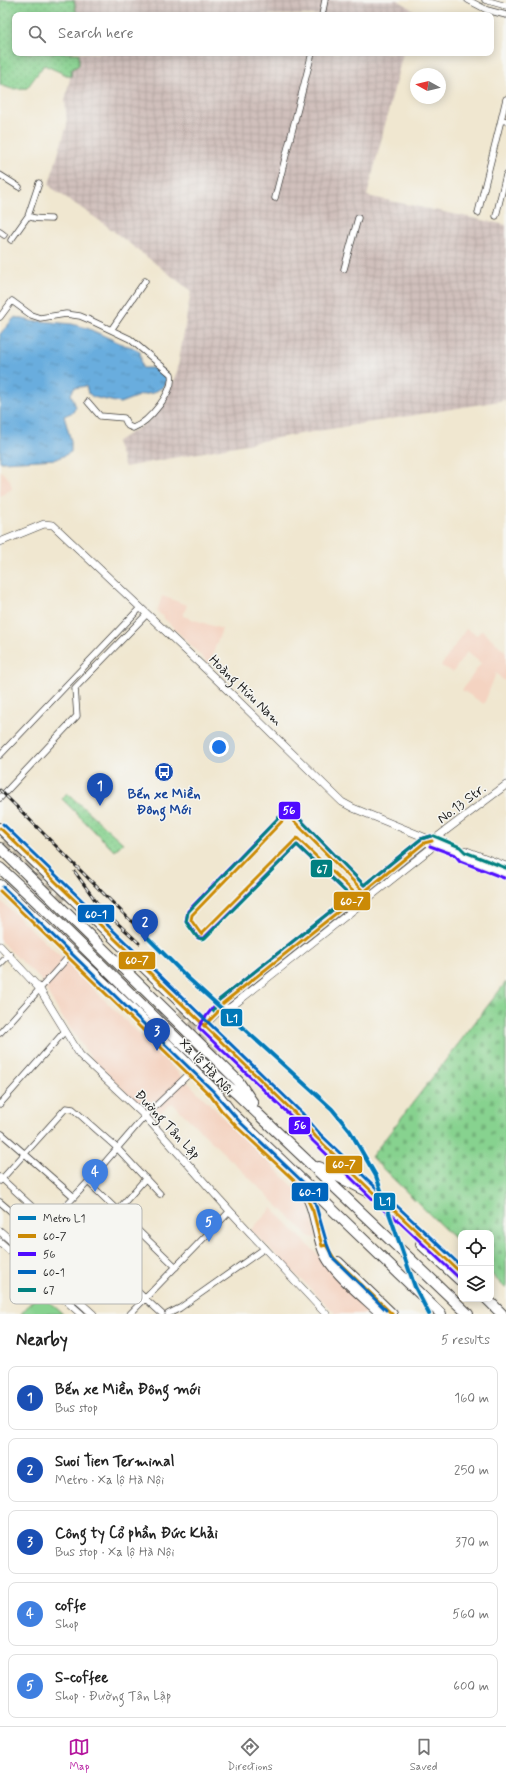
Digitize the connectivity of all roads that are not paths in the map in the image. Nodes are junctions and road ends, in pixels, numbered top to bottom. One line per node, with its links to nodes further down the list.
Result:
1 (325, 0): 5 (street)
2 (468, 0): 6 (street)
3 (485, 0): 4 (street)
4 (506, 6)
5 (323, 12)
6 (506, 15)
7 (311, 56): 14 (street)
8 (506, 99): 9 (street)
9 (504, 120): 15 (street)
10 (0, 175): 13 (street)
11 (506, 175): 17 (street)
12 (39, 183): 16 (street)
13 (19, 187)
14 (275, 198)
15 (478, 213)
16 (28, 216): 19 (street); 20 (street)
17 (496, 216)
18 (358, 218): 21 (street)
19 (51, 219)
20 (11, 240)
21 (344, 269)
22 (145, 281): 24 (street)
23 (0, 317): 24 (street)
24 (111, 330): 25 (street)
25 (88, 402)
26 (0, 538): 30 (street)
27 (0, 542): 28 (street)
28 (140, 608): 29 (street); 31 (street)
29 (146, 615): 30 (street); 33 (street)
30 (158, 623): 35 (street)
31 (0, 755)
32 (506, 785): 35 (street, No.13 Str.)
33 (0, 798)
34 (0, 828): 54 (highway, Xa lộ Hà Nội)
35 (432, 841): 37 (street); 47 (street); 49 (street)
36 (1, 842): 57 (highway, Xa lộ Hà Nội)
37 (458, 851): 38 (street); 40 (street)
38 (506, 866)
39 (0, 868): 58 (highway, Xa lộ Hà Nội)
40 (506, 873)
41 (0, 885): 43 (highway, Xa lộ Hà Nội)
42 (0, 892): 43 (highway, Xa lộ Hà Nội)
43 (10, 898): 48 (highway, Xa lộ Hà Nội)
44 (68, 902): 52 (highway)
45 (0, 946): 46 (street, Đường Tân Lập)
46 (10, 954): 50 (street); 51 (street, Đường Tân Lập)
47 (284, 954): 49 (street); 53 (street)
48 (70, 955): 51 (street); 60 (highway, Xa lộ Hà Nội); 72 (highway, Xa lộ Hà Nội)
49 (290, 962): 53 (street)
50 (0, 964)
51 (39, 988): 55 (street, Đường Tân Lập); 56 (street)
52 (180, 1011)
53 (217, 1013): 54 (street)
54 (204, 1026): 57 (highway); 65 (highway, Xa lộ Hà Nội)
55 (65, 1031): 61 (street); 62 (street, Đường Tân Lập)
56 (0, 1032)
57 (193, 1037): 58 (highway); 63 (highway, Xa lộ Hà Nội)
58 (184, 1045): 63 (highway, Xa lộ Hà Nội)
59 (220, 1049): 65 (highway)
60 (190, 1074): 62 (street); 87 (highway, Xa lộ Hà Nội)
61 (0, 1104)
62 (145, 1116): 66 (street); 82 (street, Đường Tân Lập)
63 (266, 1123): 68 (highway, Xa lộ Hà Nội)
64 (2, 1134): 67 (street)
65 (316, 1137): 74 (highway, Xa lộ Hà Nội)
66 (117, 1148): 67 (street); 69 (street); 71 (street)
67 (24, 1153): 70 (street); 75 (street)
68 (308, 1162): 74 (highway); 109 (highway, Xa lộ Hà Nội)
69 (146, 1178): 73 (street); 80 (street)
70 (0, 1179): 77 (street)
71 (88, 1182): 75 (street); 79 (street)
72 (307, 1185): 87 (highway, Xa lộ Hà Nội); 108 (highway, Xa lộ Hà Nội)
73 (160, 1194)
74 (376, 1195): 91 (highway, Xa lộ Hà Nội)
75 (73, 1196): 78 (street)
76 (0, 1202): 81 (street)
77 (28, 1204)
78 (66, 1204)
79 (111, 1204)
80 (122, 1204)
81 (10, 1211)
82 (230, 1211): 88 (street, Đường Tân Lập); 90 (street)
83 (0, 1230): 85 (street)
84 (142, 1234): 90 (street)
85 (10, 1239)
86 (0, 1242): 89 (street)
87 (324, 1246): 106 (highway, Xa lộ Hà Nội); 107 (highway, Xa lộ Hà Nội)
88 (265, 1248): 104 (street); 105 (street, Đường Tân Lập)
89 (10, 1251)
90 (176, 1266): 93 (street)
91 (455, 1270)
92 (142, 1296): 93 (street)
93 (145, 1299): 94 (street); 103 (street)
94 (142, 1302)
95 (483, 1302): 110 (highway)
96 (490, 1302): 111 (highway)
97 (70, 1304): 100 (street)
98 (82, 1304): 101 (street)
99 (140, 1304): 102 (street)
100 (81, 1314)
101 (93, 1314)
102 (130, 1314)
103 (162, 1314)
104 (168, 1314)
105 (326, 1314)
106 (382, 1314)
107 (392, 1314)
108 (441, 1314)
109 (468, 1314)
110 (495, 1314)
111 (502, 1314)

